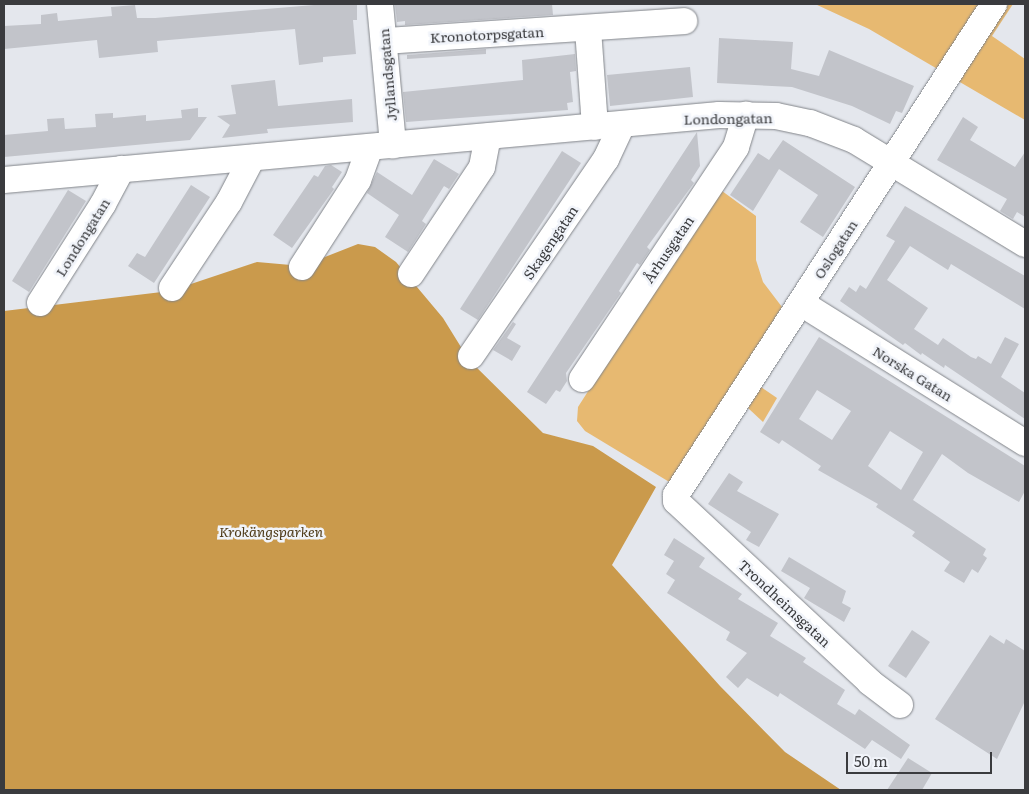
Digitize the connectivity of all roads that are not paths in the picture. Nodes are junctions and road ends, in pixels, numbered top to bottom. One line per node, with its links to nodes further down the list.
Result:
1 (380, 4): 5 (street, Jyllandsgatan)
2 (994, 4): 12 (street, Oslogatan)
3 (684, 21): 4 (street, Kronotorpsgatan)
4 (588, 29): 5 (street, Kronotorpsgatan); 8 (street)
5 (385, 41): 10 (street, Jyllandsgatan)
6 (746, 115): 7 (street, Londongatan); 12 (street, Londongatan); 22 (street, Århusgatan)
7 (622, 124): 8 (street, Londongatan); 21 (street, Skagengatan)
8 (595, 127): 9 (street, Londongatan)
9 (488, 137): 10 (street, Londongatan); 17 (street)
10 (381, 147): 11 (street, Londongatan); 16 (street)
11 (252, 158): 13 (street, Londongatan); 18 (street)
12 (891, 162): 15 (street, Londongatan); 20 (street, Oslogatan)
13 (122, 169): 14 (street, Londongatan); 19 (street, Londongatan)
14 (4, 180)
15 (1025, 244)
16 (302, 268)
17 (411, 274)
18 (172, 288)
19 (40, 303)
20 (801, 303): 23 (street, Norska Gatan); 24 (street, Oslogatan)
21 (471, 356)
22 (582, 379)
23 (1025, 443)
24 (676, 495): 25 (street, Trondheimsgatan)
25 (900, 705)

